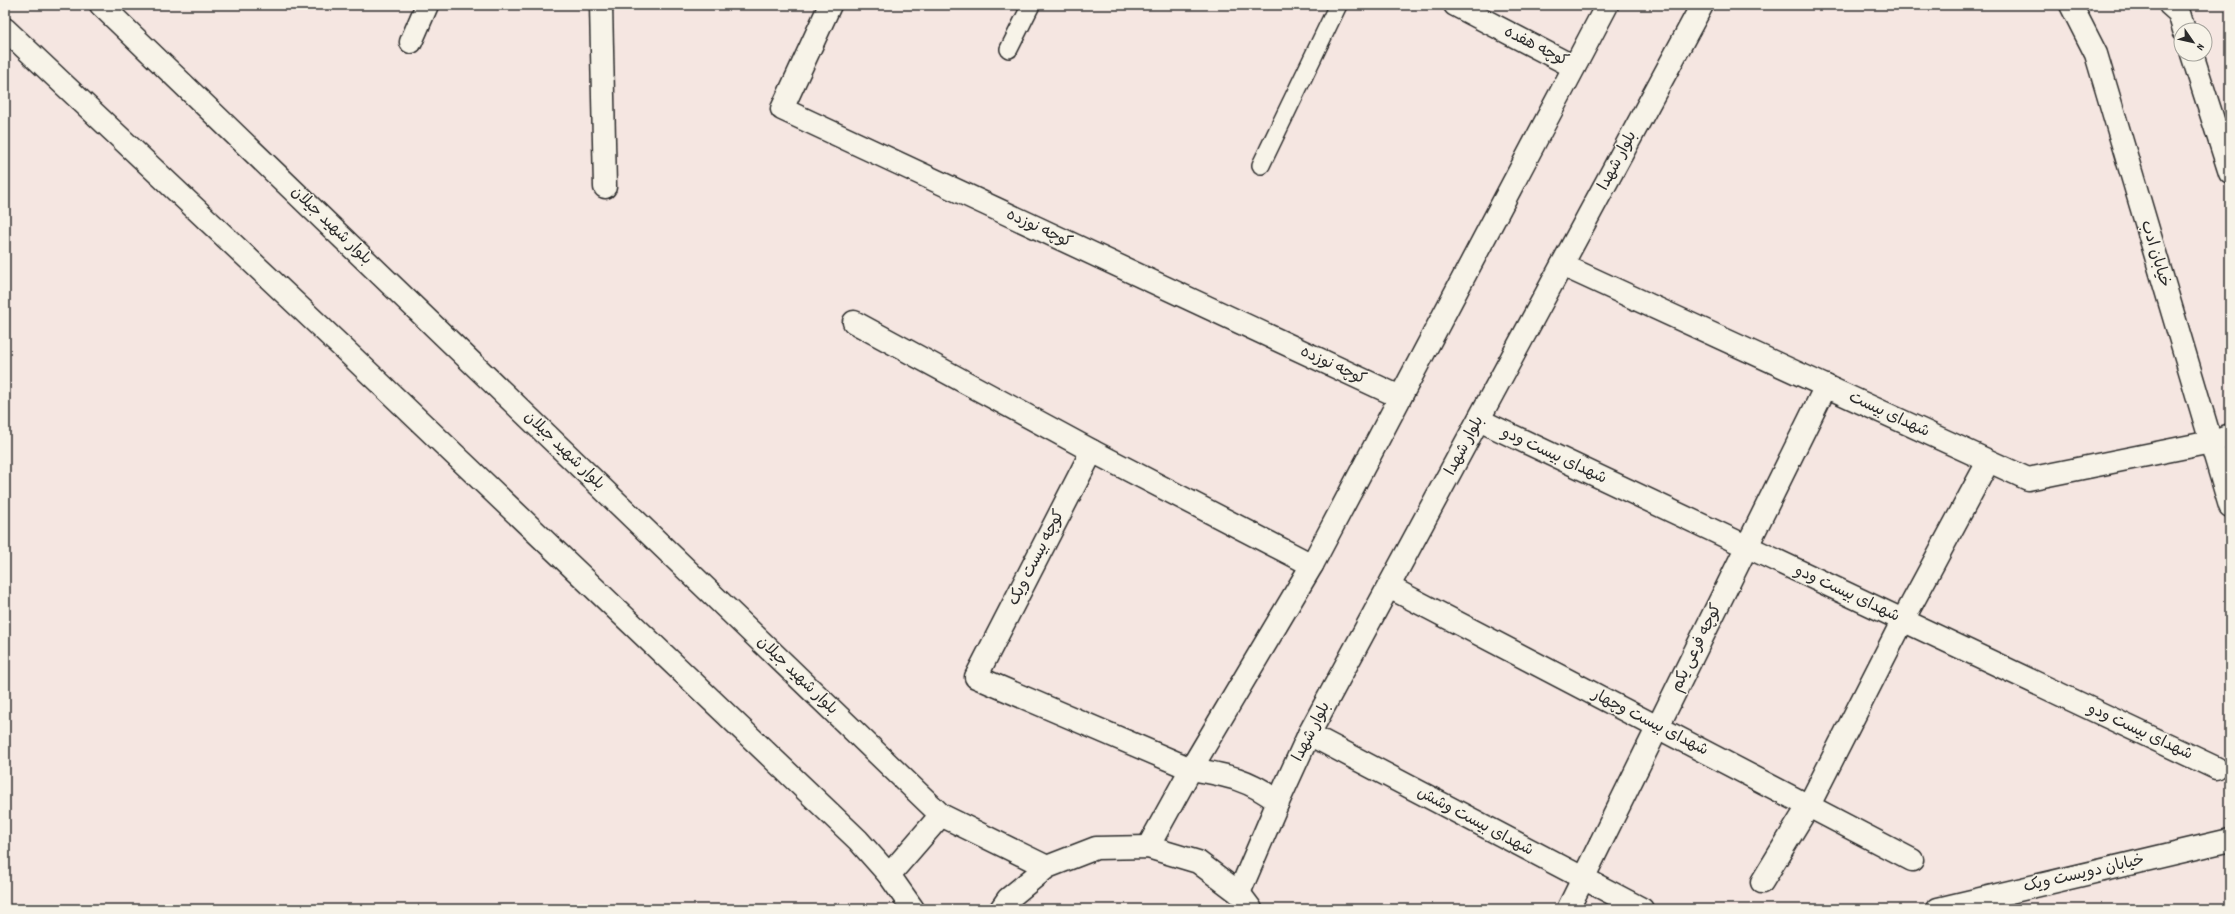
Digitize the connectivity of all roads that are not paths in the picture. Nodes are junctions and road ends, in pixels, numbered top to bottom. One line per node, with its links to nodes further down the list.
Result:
1 (101, 5): 40 (street, بلوار شهید جیلان)
2 (427, 5): 14 (street)
3 (602, 5): 20 (street)
4 (830, 5): 24 (street, کوچه نوزده)
5 (1032, 5): 15 (lane)
6 (1338, 5): 18 (lane)
7 (1455, 5): 17 (street, کوچه هفده)
8 (1606, 5): 17 (street)
9 (1702, 5): 21 (street, بلوار شهدا)
10 (2071, 5): 26 (street, خیابان ادب)
11 (2170, 5): 12 (street)
12 (2182, 22)
13 (5, 29): 45 (street)
14 (411, 42)
15 (1009, 49)
16 (2195, 62): 19 (street)
17 (1574, 67): 24 (street)
18 (1261, 165)
19 (2230, 173)
20 (605, 187)
21 (1562, 264): 23 (street, شهدای بیست); 25 (street, بلوار شهدا)
22 (854, 322): 27 (street)
23 (1826, 386): 28 (street, شهدای بیست); 30 (street, کوچه فرعی یکم)
24 (1400, 397): 31 (street)
25 (1479, 420): 30 (street, شهدای بیست ودو); 32 (street, بلوار شهدا)
26 (2221, 439): 28 (street, شهدای بیست); 29 (street, خیابان ادب)
27 (1092, 451): 31 (street); 37 (street, کوچه بیست ویک)
28 (1988, 462): 33 (street)
29 (2230, 506)
30 (1747, 547): 33 (street, شهدای بیست ودو); 34 (street, کوچه فرعی یکم)
31 (1312, 565): 37 (street)
32 (1389, 587): 34 (street, شهدای بیست وچهار); 35 (street, بلوار شهدا)
33 (1903, 620): 36 (street, شهدای بیست ودو); 39 (street)
34 (1658, 727): 39 (street, شهدای بیست وچهار); 46 (street, کوچه فرعی یکم)
35 (1310, 734): 38 (street, بلوار شهدا); 46 (street, شهدای بیست وشش)
36 (2216, 768)
37 (1191, 769): 38 (street); 42 (street)
38 (1278, 802): 48 (street, بلوار شهدا)
39 (1809, 805): 43 (street, شهدای بیست وچهار); 47 (street)
40 (941, 814): 44 (street, بلوار شهید جیلان); 45 (street)
41 (2230, 840): 53 (street, خیابان دویست ویک)
42 (1148, 847): 44 (street); 48 (street)
43 (1912, 860)
44 (1047, 867): 50 (street)
45 (889, 875): 49 (street)
46 (1583, 880): 51 (street, کوچه فرعی یکم); 52 (street, شهدای بیست وشش)
47 (1762, 882)
48 (1245, 901)
49 (913, 909)
50 (1001, 909)
51 (1568, 909)
52 (1642, 909)
53 (1938, 909)

